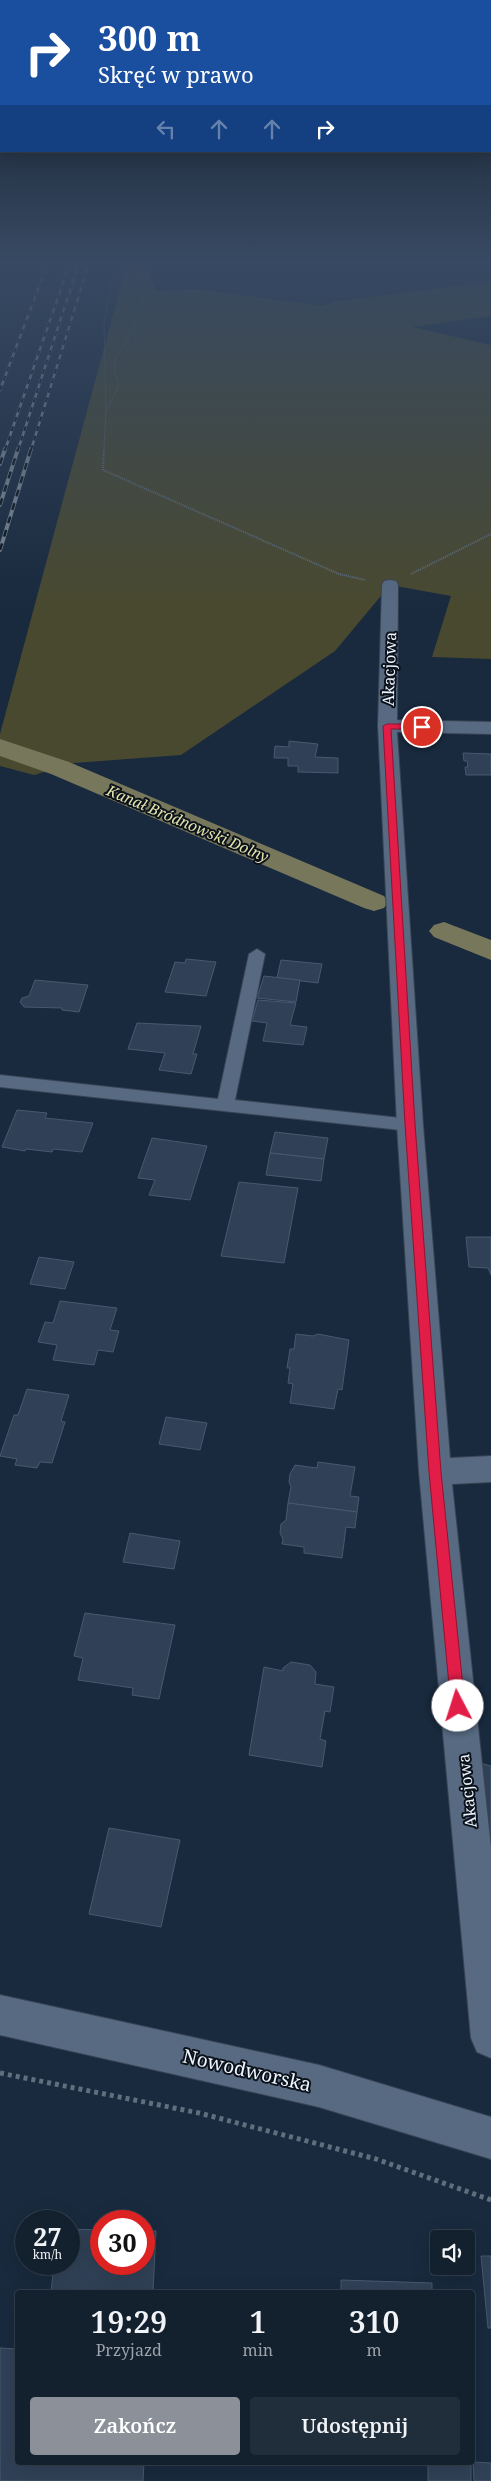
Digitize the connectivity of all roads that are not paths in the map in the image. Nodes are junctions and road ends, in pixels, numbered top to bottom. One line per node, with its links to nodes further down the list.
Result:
1 (390, 585): 2 (street, Akacjowa)
2 (387, 726): 3 (street); 7 (street, Akacjowa)
3 (491, 728)
4 (257, 954): 6 (lane)
5 (0, 1081): 6 (lane)
6 (225, 1105): 7 (lane)
7 (410, 1124): 9 (street, Akacjowa)
8 (491, 1469): 9 (street)
9 (435, 1472): 11 (street, Akacjowa)
10 (0, 2015): 12 (street, Nowodworska)
11 (491, 2038)
12 (491, 2138)

